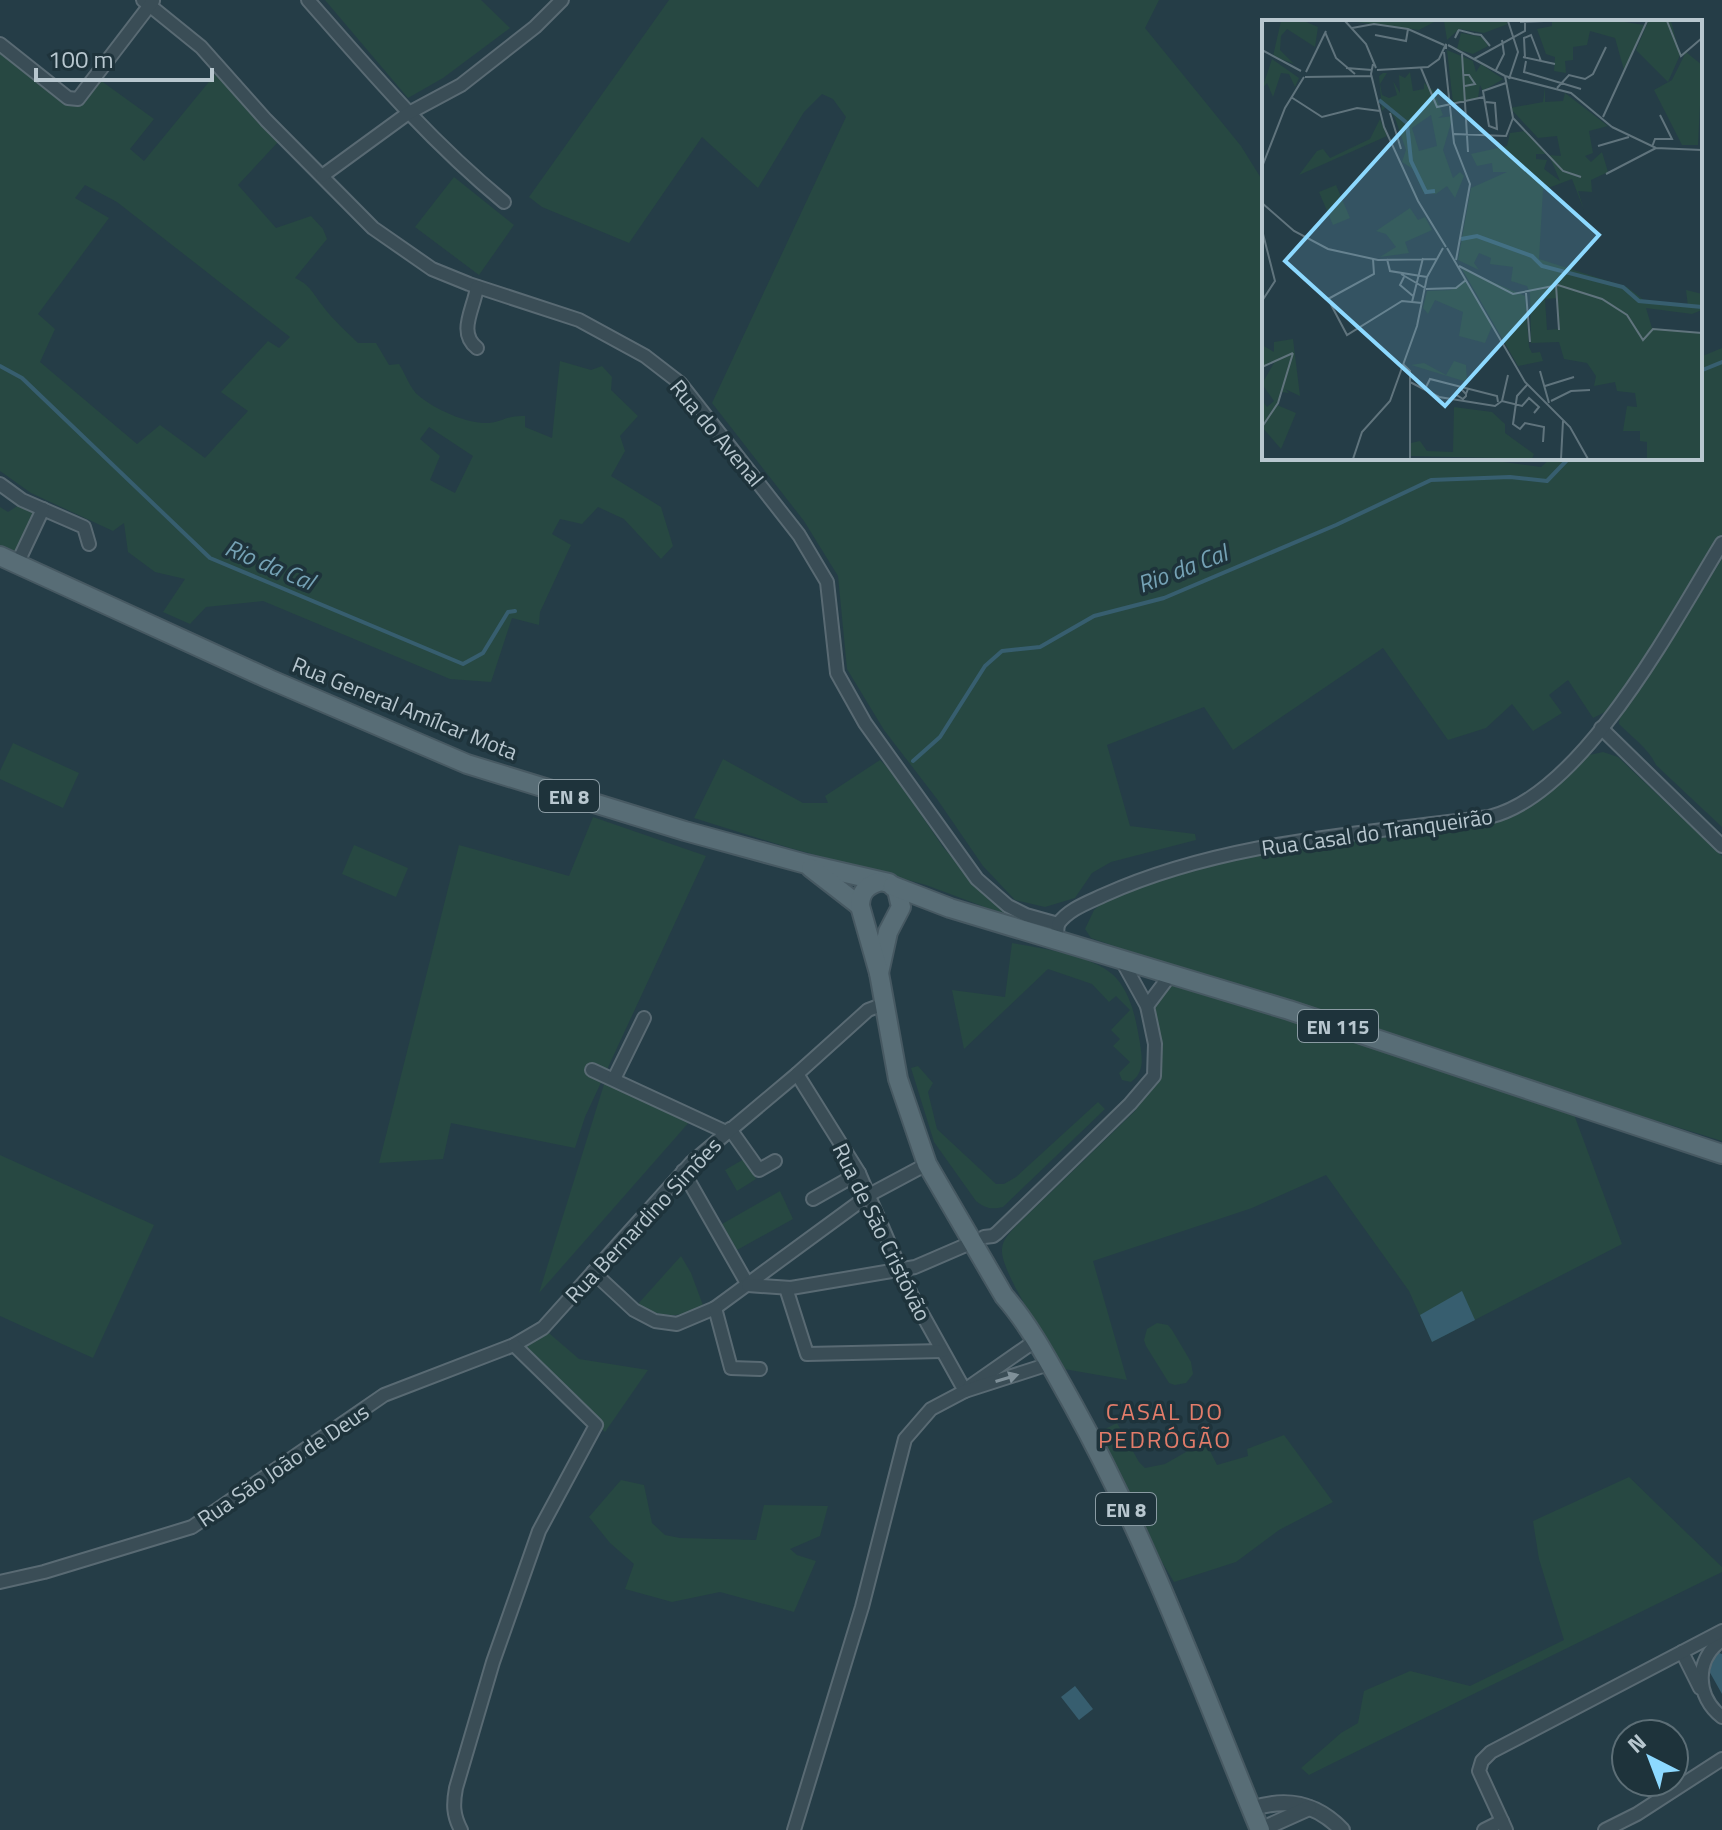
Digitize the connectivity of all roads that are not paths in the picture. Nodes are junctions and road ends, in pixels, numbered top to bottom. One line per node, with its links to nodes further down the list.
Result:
1 (308, 0): 5 (street)
2 (562, 0): 5 (street)
3 (149, 2): 4 (street); 6 (street, Rua do Avenal)
4 (0, 44)
5 (407, 114): 6 (street); 7 (street)
6 (322, 176): 8 (street, Rua do Avenal)
7 (504, 202)
8 (477, 287): 9 (street); 22 (street, Rua do Avenal)
9 (477, 348)
10 (0, 484): 11 (street)
11 (43, 509): 13 (street); 14 (street)
12 (1722, 543): 15 (street, Rua Casal do Tranqueirão)
13 (89, 544)
14 (9, 560): 17 (main road, Rua General Amílcar Mota / EN 8)
15 (1601, 728): 16 (street); 22 (street, Rua Casal do Tranqueirão)
16 (1722, 846)
17 (806, 864): 18 (main road, Rua General Amílcar Mota / EN 8); 20 (main road, Rua General Amílcar Mota / EN 8)
18 (886, 884): 19 (main road, EN 115); 20 (main road); 21 (main road, EN 8)
19 (950, 908): 21 (main road, EN 115); 22 (main road, EN 115)
20 (862, 910): 21 (main road, EN 8); 24 (main road, EN 8)
21 (896, 916): 24 (main road, EN 8)
22 (1057, 932): 23 (main road, EN 115)
23 (1121, 958): 25 (main road, EN 115); 27 (street)
24 (879, 973): 26 (main road, EN 8)
25 (1171, 974): 27 (street); 33 (main road, EN 115)
26 (884, 1004): 30 (street, Rua Bernardino Simões); 34 (main road, EN 8)
27 (1147, 1006): 40 (street)
28 (644, 1018): 31 (street)
29 (592, 1070): 31 (street)
30 (797, 1074): 32 (street, Rua Bernardino Simões); 37 (street, Rua de São Cristóvão)
31 (614, 1079): 32 (street)
32 (728, 1131): 35 (street); 36 (street, Rua Bernardino Simões)
33 (1722, 1154)
34 (926, 1158): 38 (street); 40 (main road, EN 8)
35 (775, 1161)
36 (683, 1171): 42 (street, Rua Bernardino Simões); 43 (street)
37 (859, 1173): 38 (street, Rua de São Cristóvão); 39 (street)
38 (869, 1195): 41 (street, Rua de São Cristóvão); 43 (street)
39 (813, 1199)
40 (979, 1240): 41 (street); 46 (main road, EN 8)
41 (899, 1268): 44 (street); 48 (street, Rua de São Cristóvão)
42 (593, 1272): 45 (street); 47 (street, Rua Bernardino Simões)
43 (748, 1285): 44 (street); 45 (street)
44 (786, 1288): 48 (street)
45 (715, 1308): 50 (street)
46 (1035, 1341): 49 (main road, EN 8); 51 (street)
47 (514, 1345): 52 (street, Rua São João de Deus); 63 (street)
48 (942, 1351): 51 (street, Rua de São Cristóvão)
49 (1049, 1364): 51 (street, one-way to 49); 61 (main road, EN 8)
50 (760, 1369)
51 (965, 1391): 64 (street)
52 (0, 1582)
53 (1722, 1631): 55 (street)
54 (1722, 1640): 56 (street)
55 (1682, 1652): 56 (street); 62 (street)
56 (1705, 1697): 57 (street)
57 (1718, 1714): 58 (street)
58 (1722, 1727)
59 (1722, 1759): 68 (street)
60 (1309, 1808): 61 (street); 65 (street); 66 (street)
61 (1251, 1809): 65 (main road, EN 8)
62 (1504, 1826): 67 (street)
63 (461, 1830)
64 (794, 1830)
65 (1260, 1830)
66 (1342, 1830)
67 (1484, 1830)
68 (1605, 1830)

